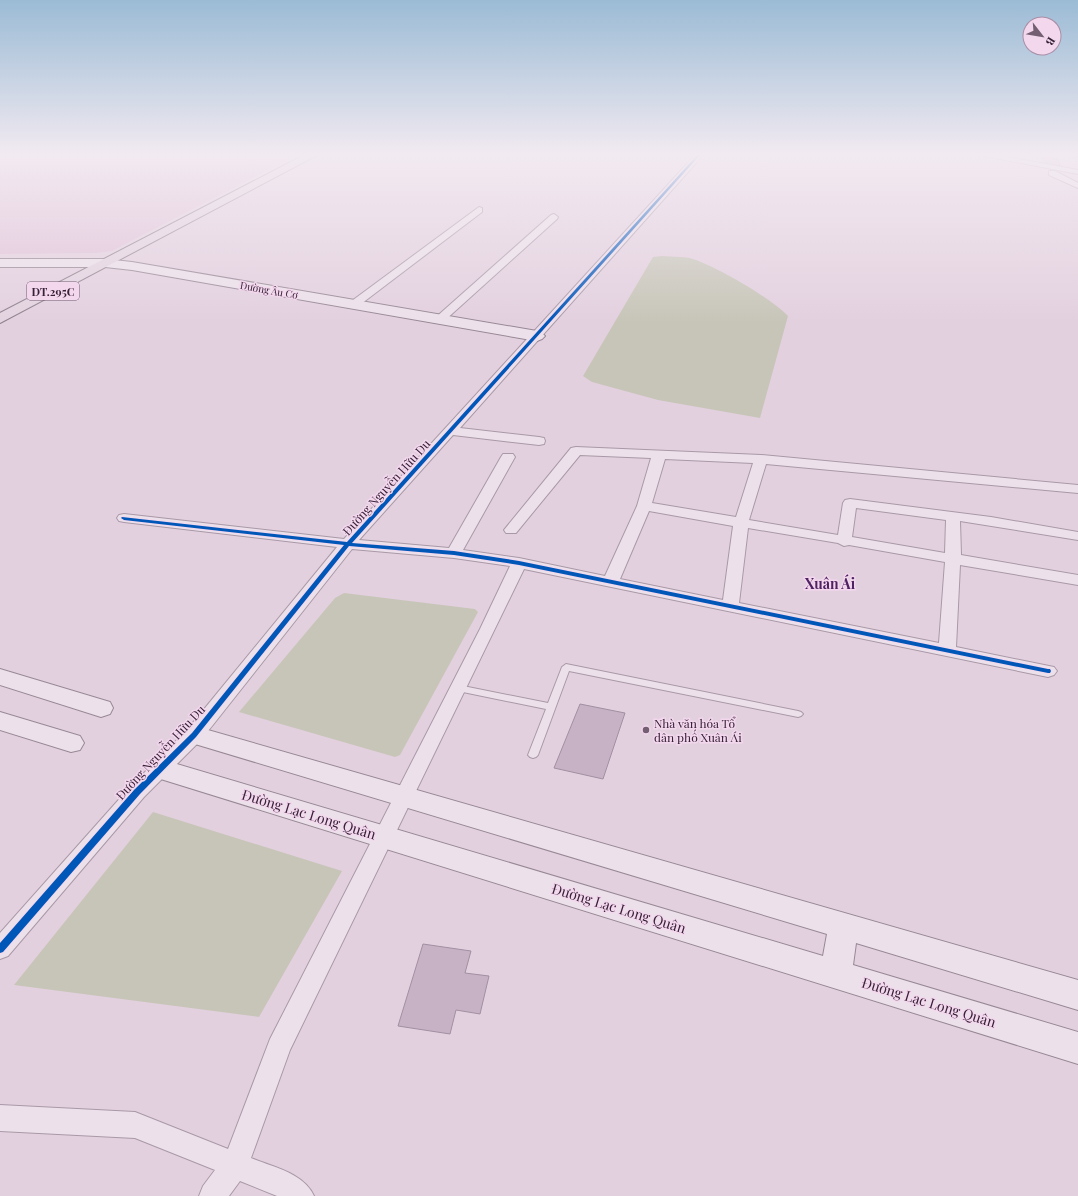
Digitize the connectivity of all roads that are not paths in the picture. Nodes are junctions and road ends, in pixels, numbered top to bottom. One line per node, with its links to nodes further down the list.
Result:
1 (207, 210): 6 (main road, ĐT.295C)
2 (479, 210): 7 (street)
3 (650, 210): 10 (street, Đường Nguyễn Hữu Du)
4 (554, 217): 9 (street)
5 (0, 263): 6 (main road, Đường Âu Cơ)
6 (105, 263): 7 (main road, Đường Âu Cơ); 8 (main road, ĐT.295C)
7 (353, 305): 9 (main road, Đường Âu Cơ)
8 (0, 319)
9 (440, 320): 10 (main road, Đường Âu Cơ)
10 (536, 336): 11 (street, Đường Nguyễn Hữu Du)
11 (452, 430): 12 (street); 24 (street, Đường Nguyễn Hữu Du)
12 (539, 441)
13 (660, 455): 15 (street); 17 (street); 21 (street)
14 (508, 457): 25 (street)
15 (761, 459): 16 (street); 20 (street)
16 (1078, 489)
17 (644, 506): 20 (street); 29 (street)
18 (953, 516): 22 (street); 23 (street); 26 (street)
19 (124, 518): 24 (street)
20 (741, 523): 23 (street); 30 (street)
21 (511, 530)
22 (1078, 536)
23 (844, 542): 26 (street)
24 (348, 544): 25 (street); 39 (street, Đường Nguyễn Hữu Du)
25 (454, 553): 27 (street)
26 (953, 560): 28 (street); 31 (street)
27 (519, 563): 29 (street); 34 (street)
28 (1078, 580)
29 (610, 583): 30 (street)
30 (730, 607): 31 (street)
31 (947, 651): 32 (street)
32 (1048, 671)
33 (0, 677): 36 (main road)
34 (458, 688): 35 (lane); 43 (street)
35 (551, 707): 37 (lane); 41 (lane)
36 (101, 708)
37 (798, 714)
38 (0, 721): 40 (main road)
39 (194, 735): 42 (street, Đường Nguyễn Hữu Du); 43 (main road)
40 (71, 743)
41 (533, 755)
42 (160, 769): 44 (main road, Đường Lạc Long Quân); 46 (street, Đường Nguyễn Hữu Du)
43 (403, 797): 44 (street); 45 (main road)
44 (384, 836): 47 (main road, Đường Lạc Long Quân); 51 (street)
45 (844, 927): 47 (main road); 48 (main road)
46 (0, 949)
47 (835, 974): 49 (main road, Đường Lạc Long Quân)
48 (1078, 996)
49 (1078, 1048)
50 (0, 1118): 51 (street)
51 (235, 1165): 52 (street); 53 (street)
52 (213, 1196)
53 (300, 1196)

